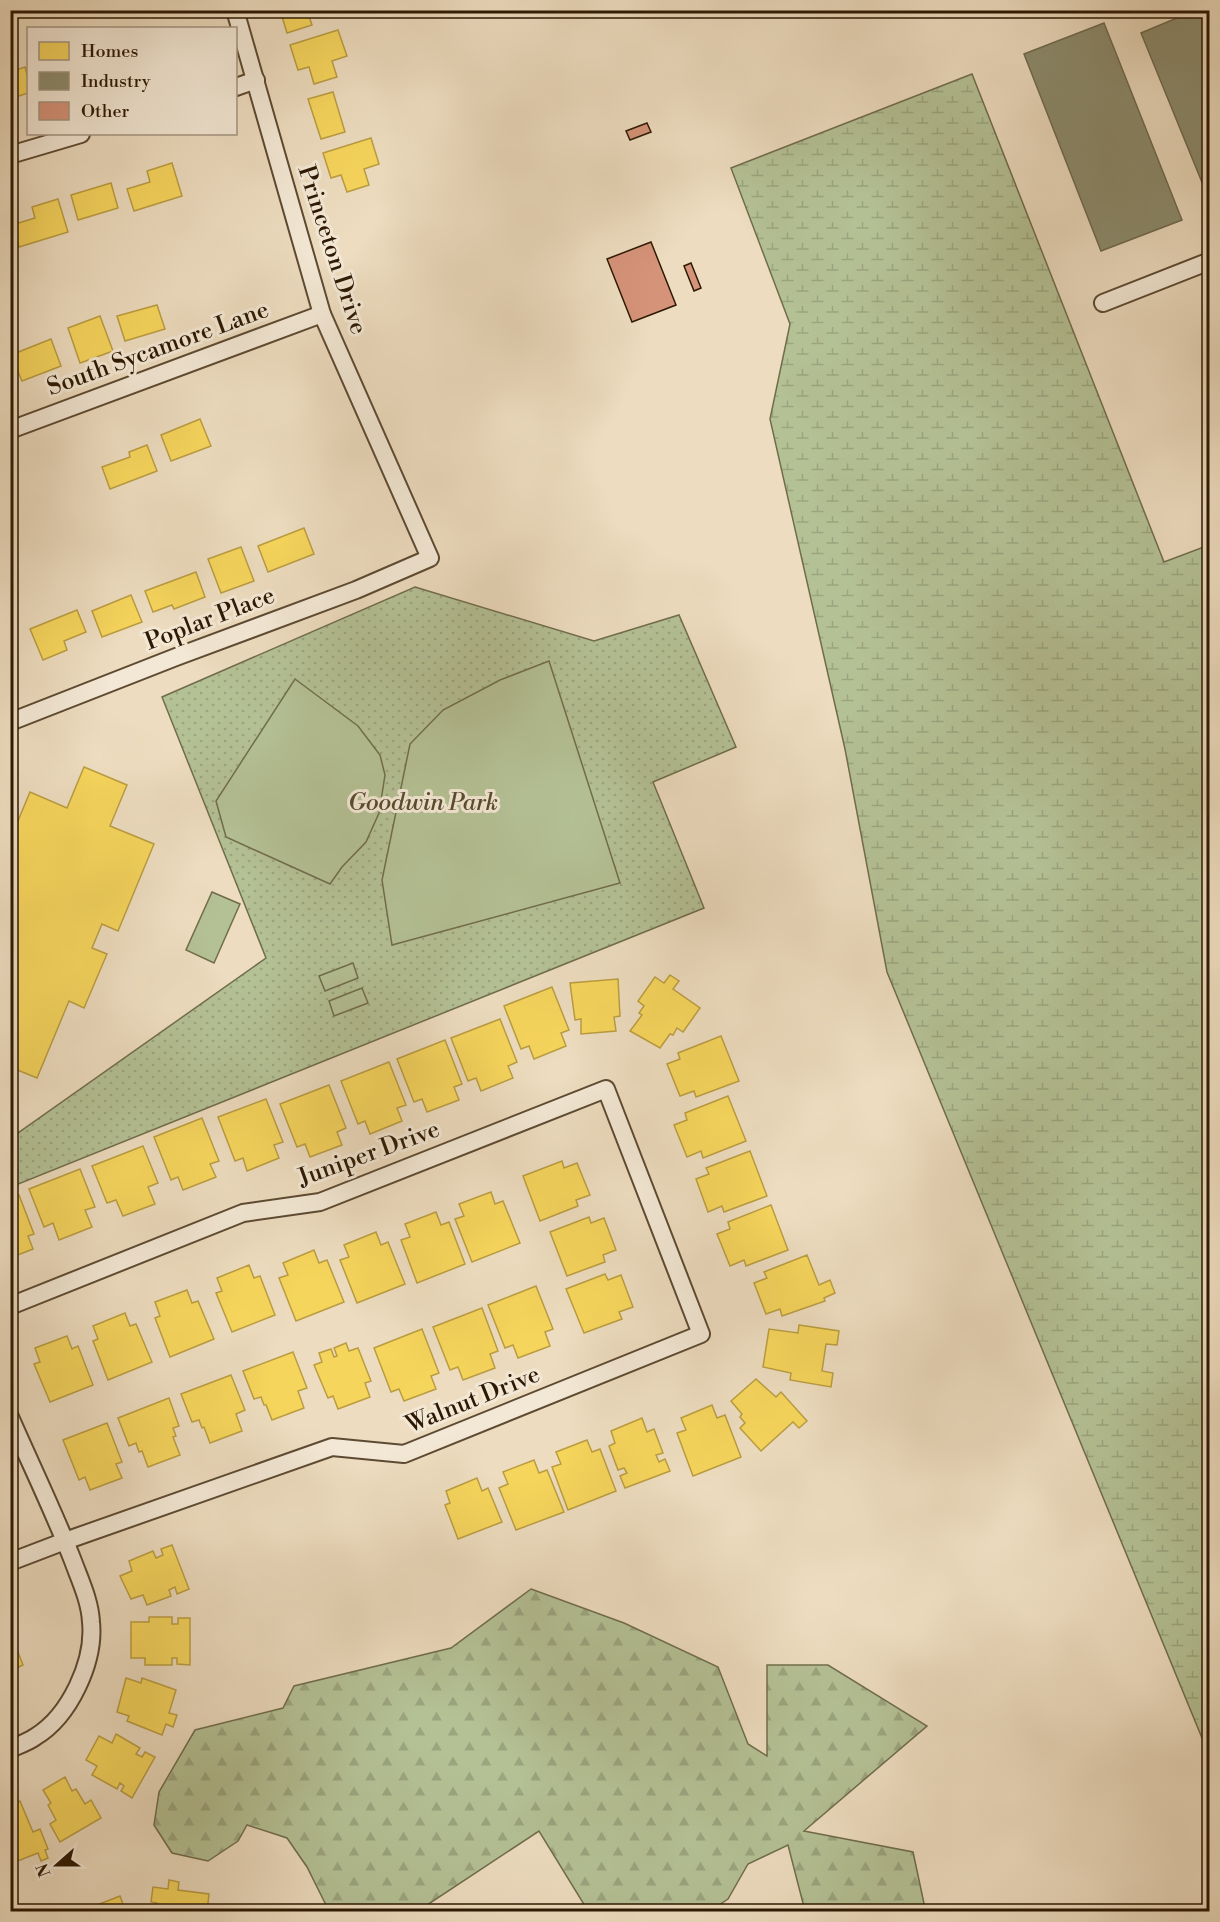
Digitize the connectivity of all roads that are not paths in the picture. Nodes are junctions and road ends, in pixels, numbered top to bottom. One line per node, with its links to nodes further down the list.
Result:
1 (235, 10): 2 (street, Princeton Drive)
2 (256, 80): 3 (street); 8 (street, Princeton Drive)
3 (237, 87)
4 (78, 135): 5 (street)
5 (10, 155)
6 (1209, 261): 7 (street)
7 (1103, 303)
8 (322, 314): 9 (street, South Sycamore Lane); 10 (street, Princeton Drive)
9 (10, 430)
10 (425, 560): 11 (street, Poplar Place)
11 (10, 722)
12 (606, 1089): 13 (street, Juniper Drive); 15 (street, Walnut Drive)
13 (10, 1306)
14 (10, 1417): 15 (street)
15 (65, 1541): 16 (street, Walnut Drive); 17 (street)
16 (10, 1562)
17 (10, 1749)

